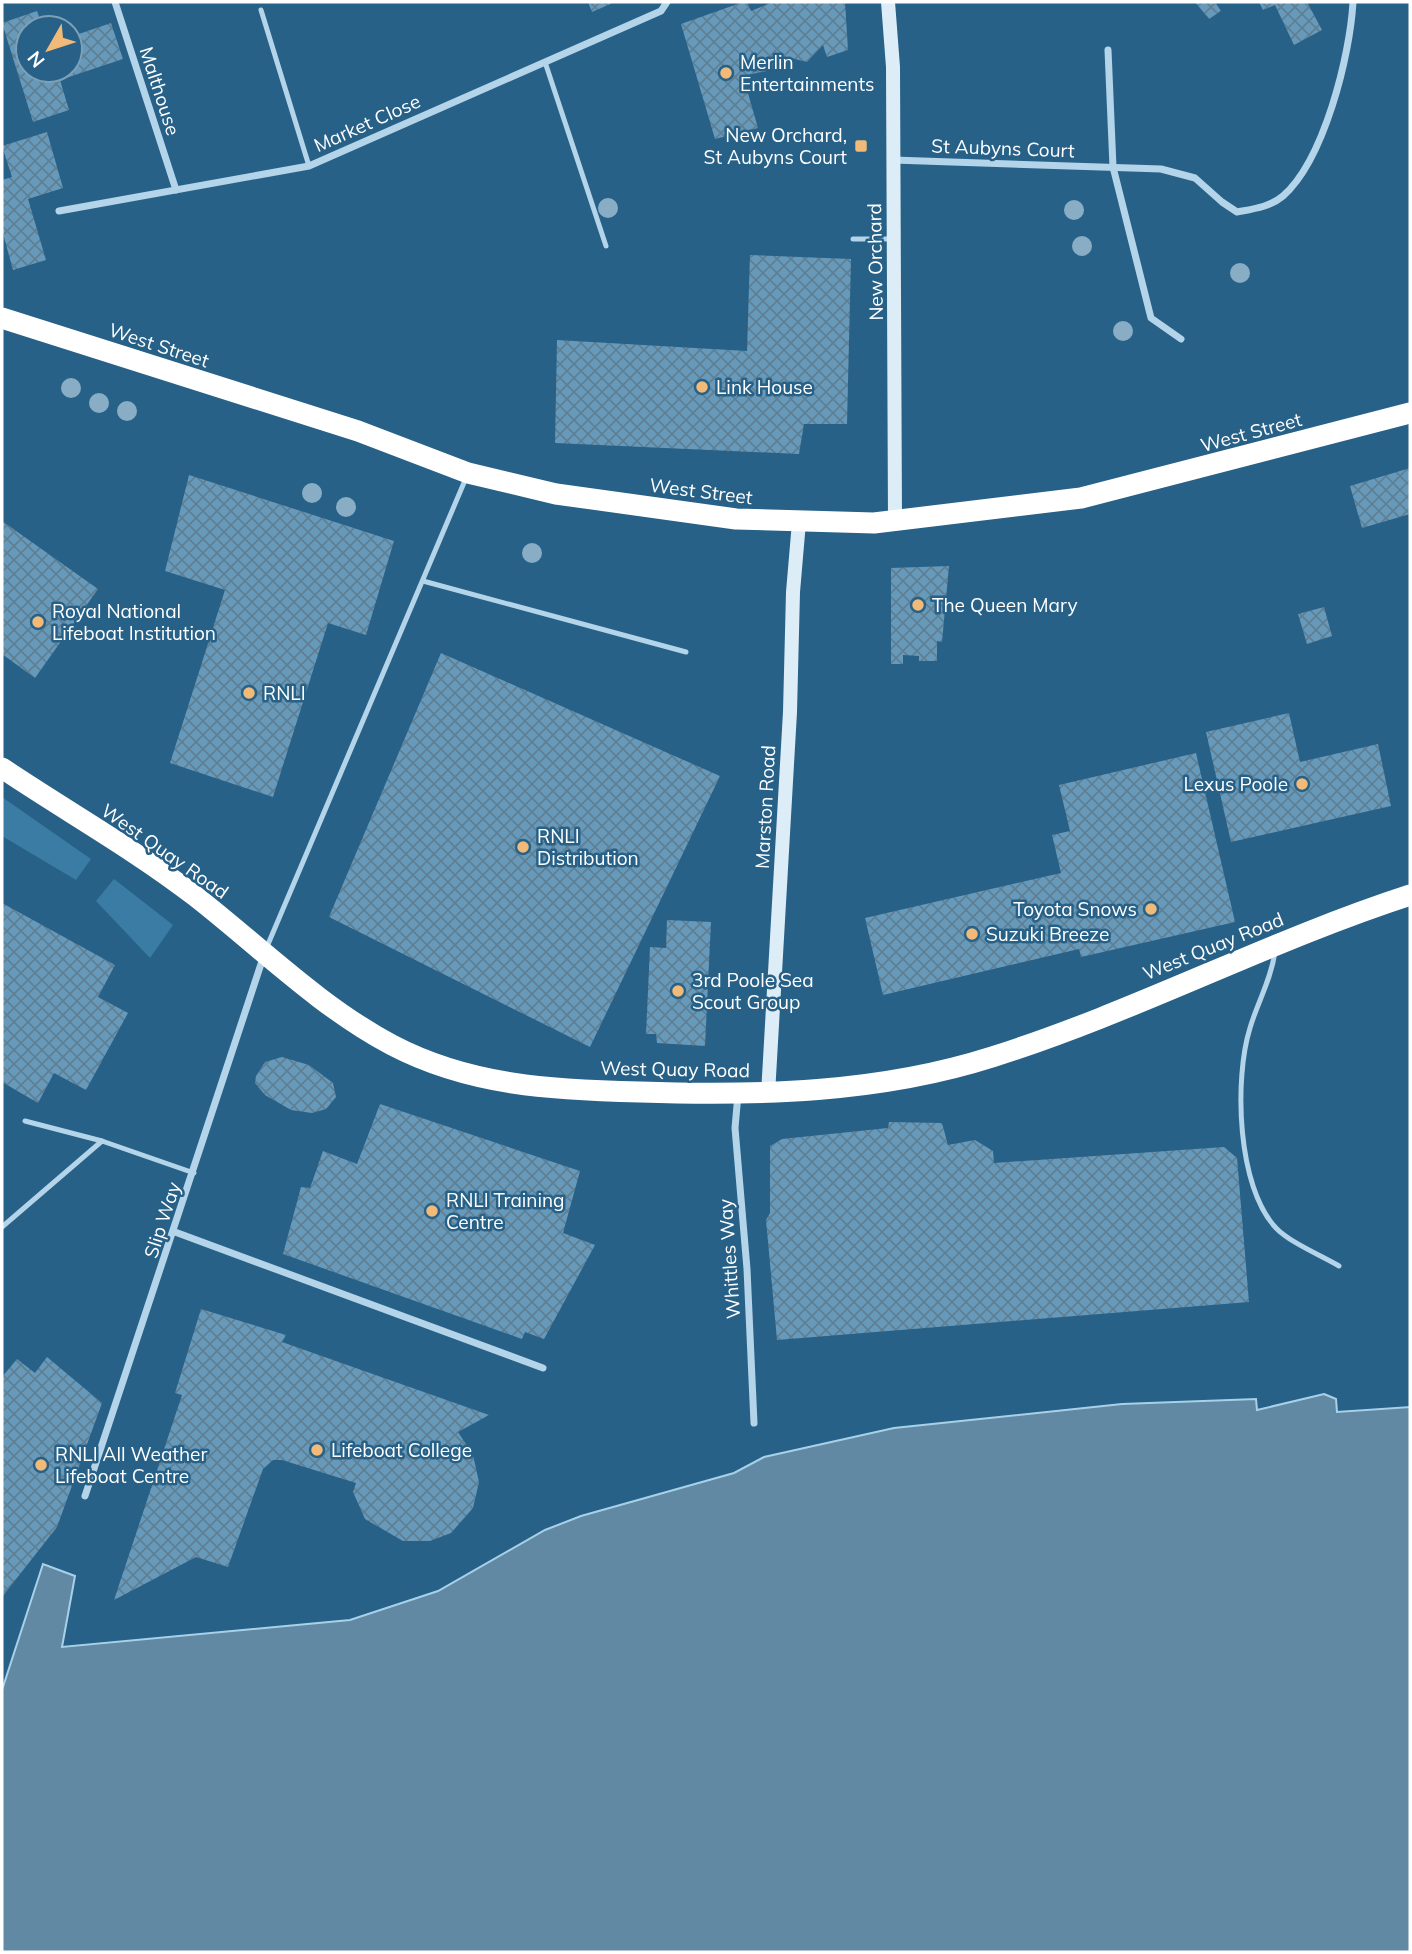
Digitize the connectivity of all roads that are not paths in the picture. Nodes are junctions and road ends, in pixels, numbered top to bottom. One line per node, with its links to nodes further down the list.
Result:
1 (115, 2): 11 (street, Malthouse)
2 (667, 2): 7 (street, Market Close)
3 (888, 2): 8 (street, New Orchard)
4 (1353, 2): 10 (street, St Aubyns Court)
5 (261, 10): 9 (lane)
6 (1108, 50): 10 (street)
7 (545, 62): 9 (street, Market Close); 15 (lane)
8 (892, 160): 10 (street, St Aubyns Court); 14 (street, New Orchard)
9 (310, 166): 11 (street, Market Close)
10 (1113, 167): 17 (street)
11 (176, 190): 12 (street, Market Close)
12 (59, 211)
13 (853, 239): 14 (lane)
14 (894, 239): 20 (street, New Orchard)
15 (607, 246)
16 (2, 318): 19 (highway, West Street)
17 (1181, 339)
18 (1410, 414): 20 (highway, West Street)
19 (468, 473): 21 (highway, West Street); 22 (lane)
20 (895, 521): 21 (highway, West Street)
21 (799, 522): 29 (street, Marston Road)
22 (424, 581): 23 (lane); 27 (lane)
23 (686, 652)
24 (2, 768): 27 (highway, West Quay Road)
25 (1410, 895): 26 (highway, West Quay Road)
26 (1276, 946): 29 (highway, West Quay Road); 35 (lane)
27 (265, 952): 28 (highway, West Quay Road); 32 (street, Slip Way)
28 (738, 1094): 29 (highway, West Quay Road); 37 (street, Whittles Way)
29 (768, 1094)
30 (25, 1121): 31 (lane)
31 (102, 1141): 32 (lane); 33 (lane)
32 (194, 1173): 34 (street, Slip Way)
33 (2, 1227)
34 (175, 1232): 36 (street); 38 (street, Slip Way)
35 (1339, 1266)
36 (543, 1368)
37 (754, 1423)
38 (85, 1496)

